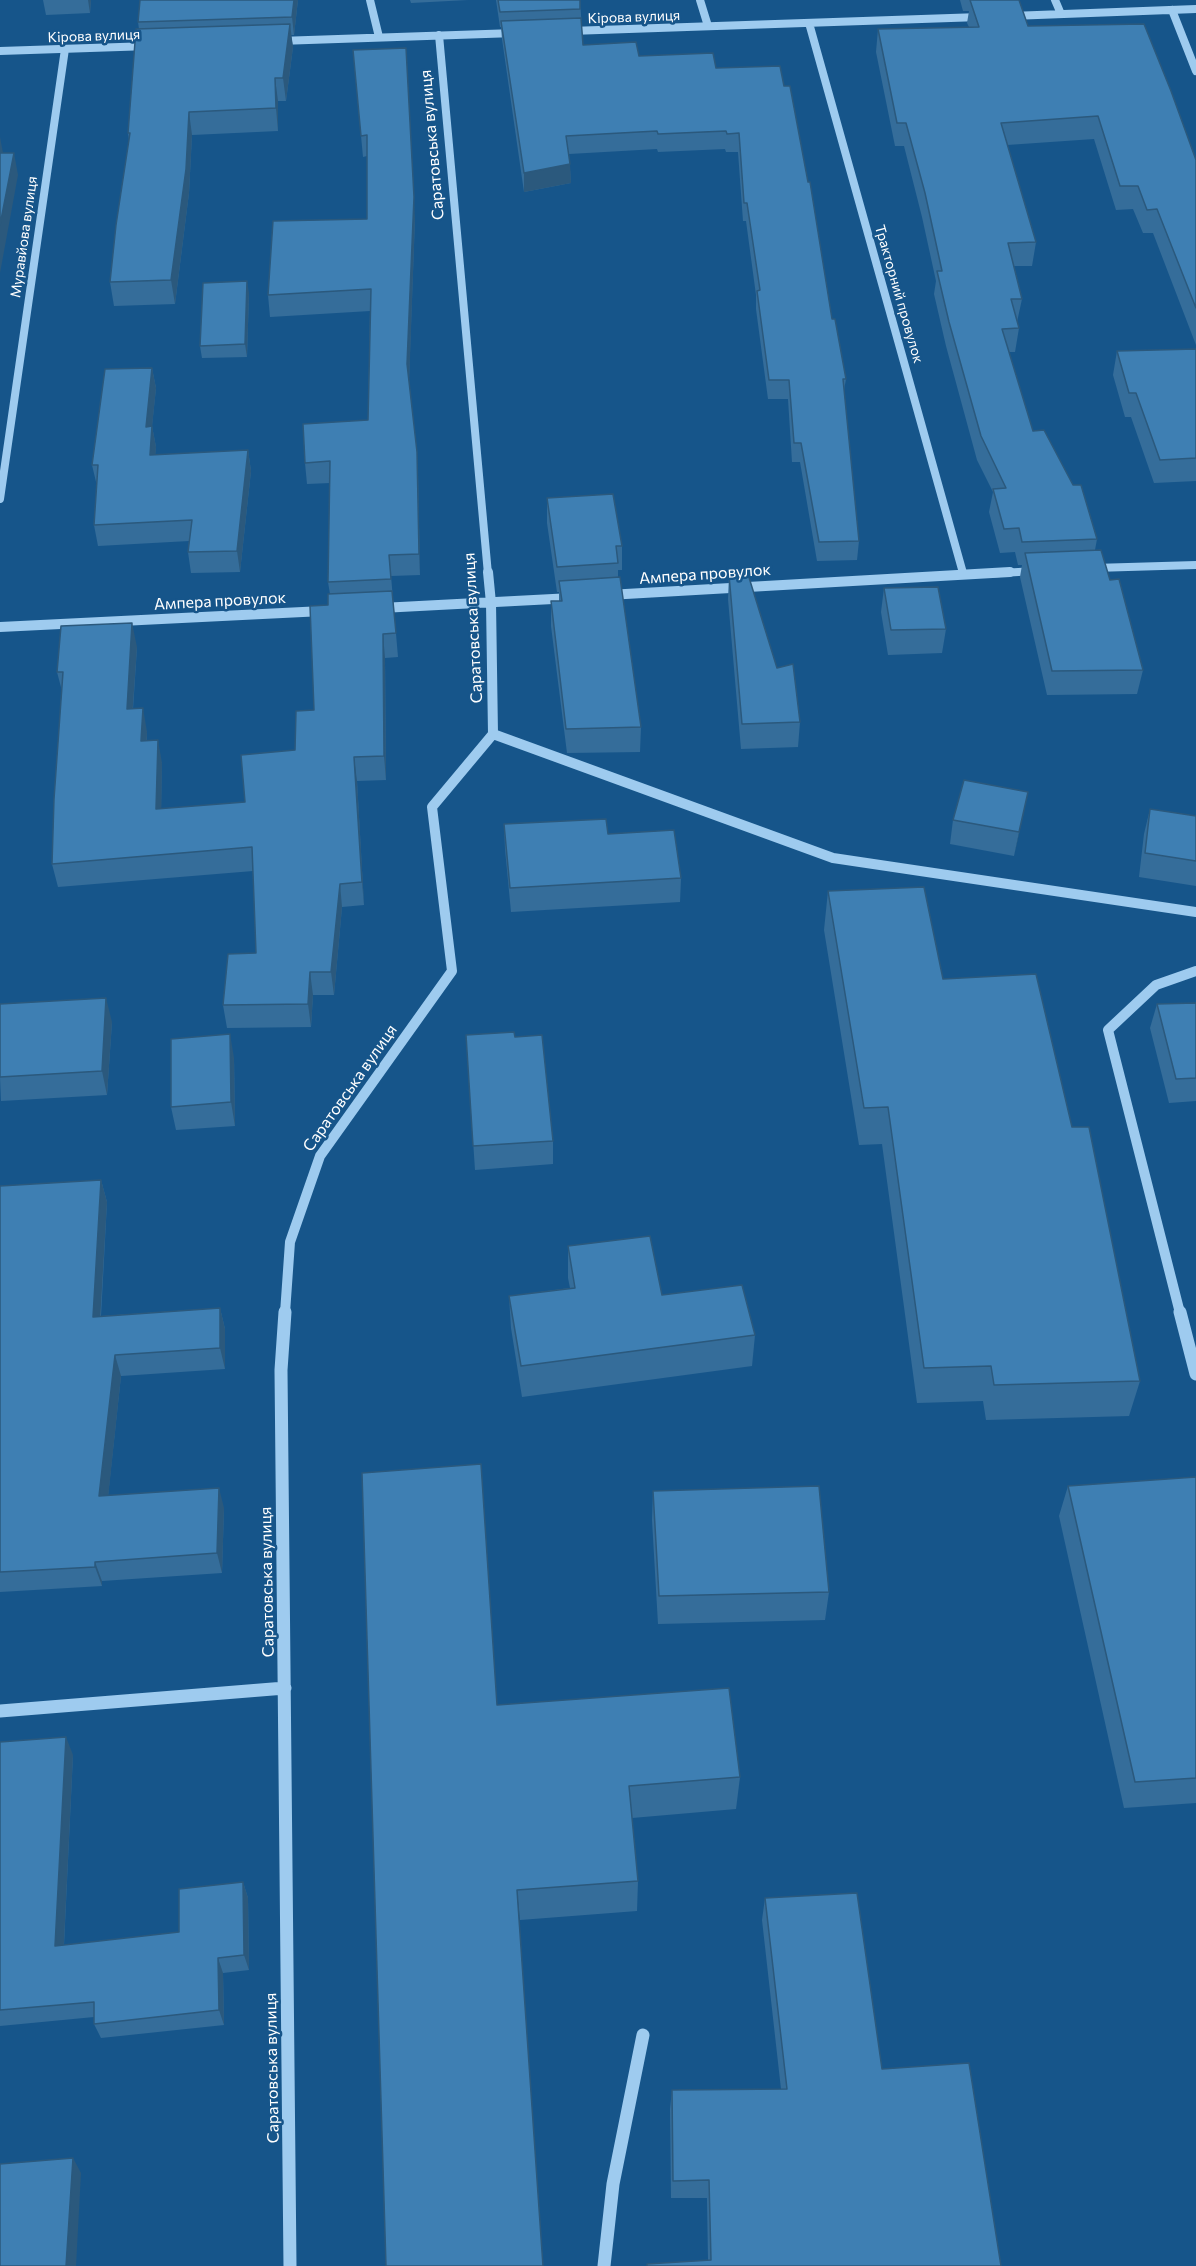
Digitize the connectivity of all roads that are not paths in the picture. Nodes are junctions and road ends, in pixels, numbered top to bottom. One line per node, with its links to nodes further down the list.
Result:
1 (370, 0): 14 (street)
2 (700, 0): 10 (street)
3 (1055, 0): 6 (street)
4 (1196, 9): 5 (street)
5 (1172, 10): 6 (street); 19 (street)
6 (1061, 14): 7 (street)
7 (1001, 16)
8 (989, 17): 9 (street, Кірова вулиця)
9 (809, 23): 10 (street, Кірова вулиця); 24 (street, Тракторний провулок)
10 (708, 26): 11 (street, Кірова вулиця)
11 (556, 32)
12 (520, 33): 13 (street)
13 (438, 35): 14 (street); 27 (street, Саратовська вулиця)
14 (379, 38): 15 (street)
15 (274, 41)
16 (158, 46): 17 (street, Кірова вулиця)
17 (65, 49): 18 (street, Кірова вулиця); 20 (street, Муравйова вулиця)
18 (0, 51)
19 (1196, 71)
20 (0, 499)
21 (1196, 565): 22 (street)
22 (1080, 569)
23 (1045, 570): 24 (street, Ампера провулок)
24 (963, 573): 25 (street, Ампера провулок)
25 (597, 596)
26 (585, 597): 27 (street)
27 (491, 603): 28 (street); 31 (street, Саратовська вулиця)
28 (371, 609)
29 (335, 610): 30 (street, Ампера провулок)
30 (0, 627)
31 (493, 734): 32 (street); 35 (street, Саратовська вулиця)
32 (1196, 912)
33 (1196, 971): 34 (street)
34 (1196, 1374)
35 (285, 1688): 36 (street); 38 (street, Саратовська вулиця)
36 (0, 1711)
37 (643, 2035): 39 (street)
38 (290, 2266)
39 (604, 2266)

